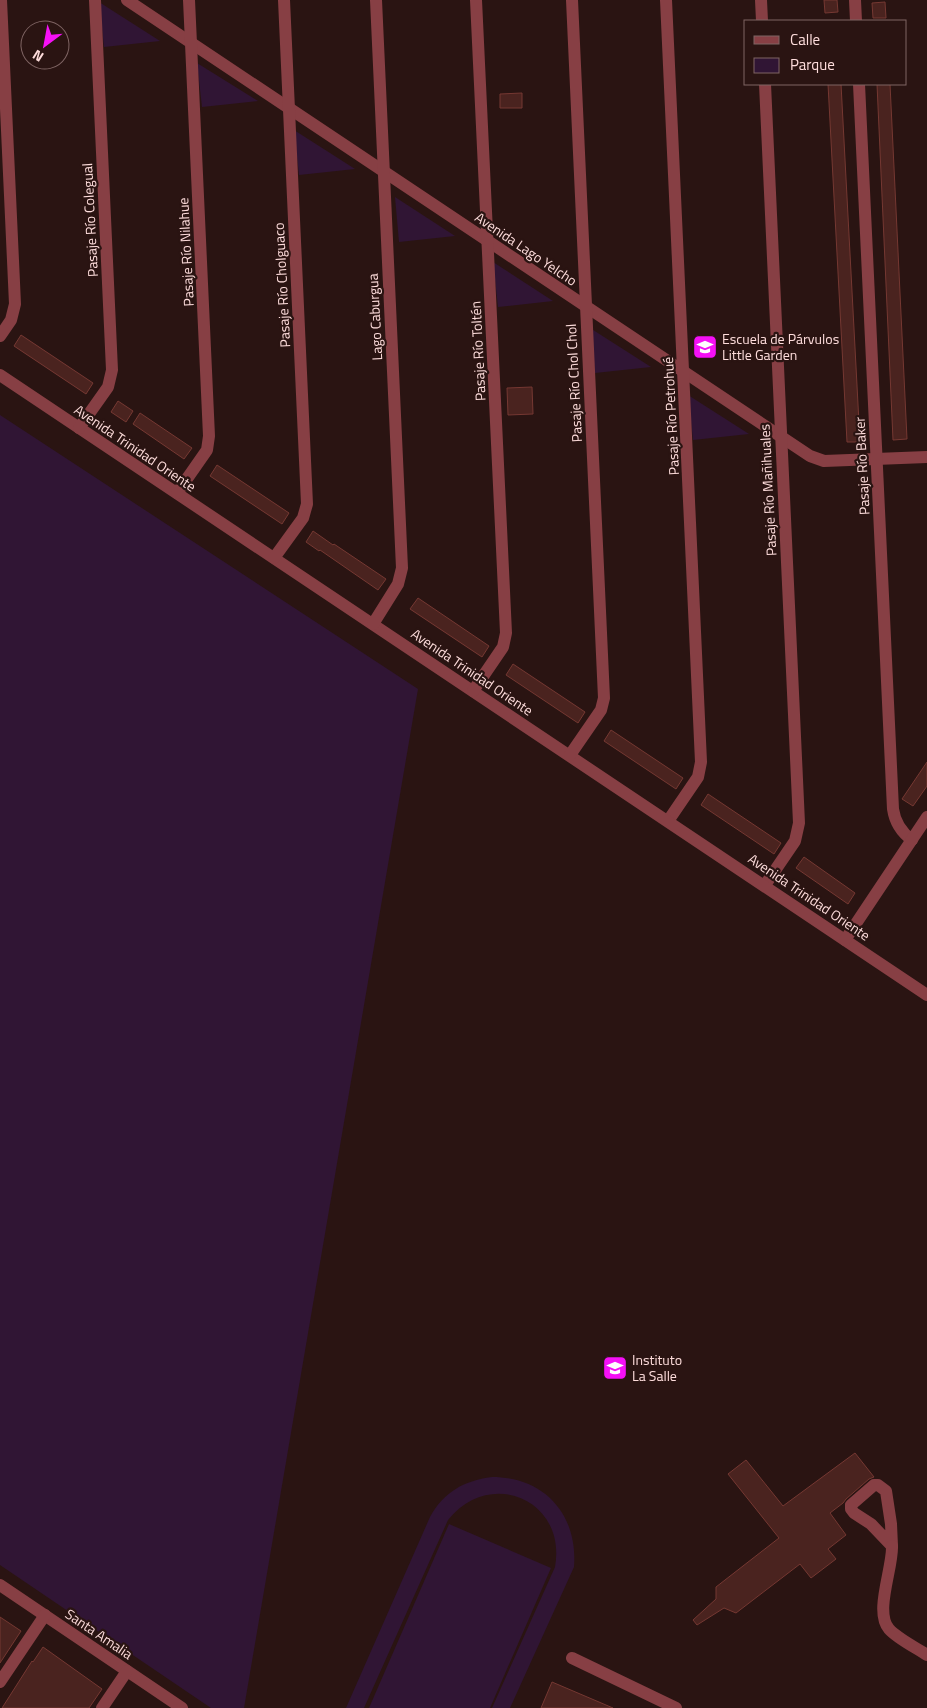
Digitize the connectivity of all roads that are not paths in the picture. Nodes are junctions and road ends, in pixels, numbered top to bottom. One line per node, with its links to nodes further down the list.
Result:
1 (0, 0): 21 (street)
2 (95, 0): 24 (street, Pasaje Río Colegual)
3 (127, 0): 14 (street, Avenida Lago Yelcho)
4 (189, 0): 14 (street, Pasaje Río Nilahue)
5 (284, 0): 17 (street, Pasaje Río Cholguaco)
6 (376, 0): 18 (street, Lago Caburgua)
7 (476, 0): 19 (street, Pasaje Río Toltén)
8 (572, 0): 20 (street, Pasaje Río Chol Chol)
9 (666, 0): 22 (street, Pasaje Río Petrohué)
10 (761, 0): 12 (street)
11 (855, 0): 13 (street)
12 (762, 20)
13 (856, 20)
14 (191, 43): 17 (street, Avenida Lago Yelcho); 28 (street, Pasaje Río Nilahue)
15 (765, 85): 25 (street, Pasaje Río Mañihuales)
16 (859, 85): 27 (street, Pasaje Río Baker)
17 (289, 108): 18 (street, Avenida Lago Yelcho); 29 (street, Pasaje Río Cholguaco)
18 (384, 172): 19 (street, Avenida Lago Yelcho); 30 (street, Lago Caburgua)
19 (488, 241): 20 (street, Avenida Lago Yelcho); 31 (street, Pasaje Río Toltén)
20 (586, 306): 22 (street, Avenida Lago Yelcho); 32 (street, Pasaje Río Chol Chol)
21 (0, 336)
22 (683, 372): 25 (street, Avenida Lago Yelcho); 34 (street, Pasaje Río Petrohué)
23 (0, 375): 24 (street, Avenida Trinidad Oriente)
24 (79, 428): 28 (street, Avenida Trinidad Oriente)
25 (781, 437): 27 (street, Avenida Lago Yelcho); 36 (street, Pasaje Río Mañihuales)
26 (927, 457): 27 (street, Avenida Lago Yelcho)
27 (876, 459): 35 (street, Pasaje Río Baker)
28 (177, 493): 29 (street, Avenida Trinidad Oriente)
29 (274, 558): 30 (street, Avenida Trinidad Oriente)
30 (373, 624): 31 (street, Avenida Trinidad Oriente)
31 (473, 691): 32 (street, Avenida Trinidad Oriente)
32 (570, 755): 34 (street, Avenida Trinidad Oriente)
33 (927, 817): 35 (street)
34 (668, 821): 36 (street, Avenida Trinidad Oriente)
35 (912, 840): 37 (street)
36 (765, 885): 37 (street, Avenida Trinidad Oriente)
37 (845, 940): 38 (street, Avenida Trinidad Oriente)
38 (927, 995)
39 (892, 1546): 39 (street); 42 (street)
40 (0, 1585): 41 (street, Santa Amalia)
41 (45, 1615): 44 (street, Santa Amalia); 45 (street)
42 (927, 1655)
43 (572, 1658): 48 (street)
44 (127, 1671): 46 (street); 47 (street, Santa Amalia)
45 (0, 1682)
46 (102, 1708)
47 (182, 1708)
48 (676, 1708)

